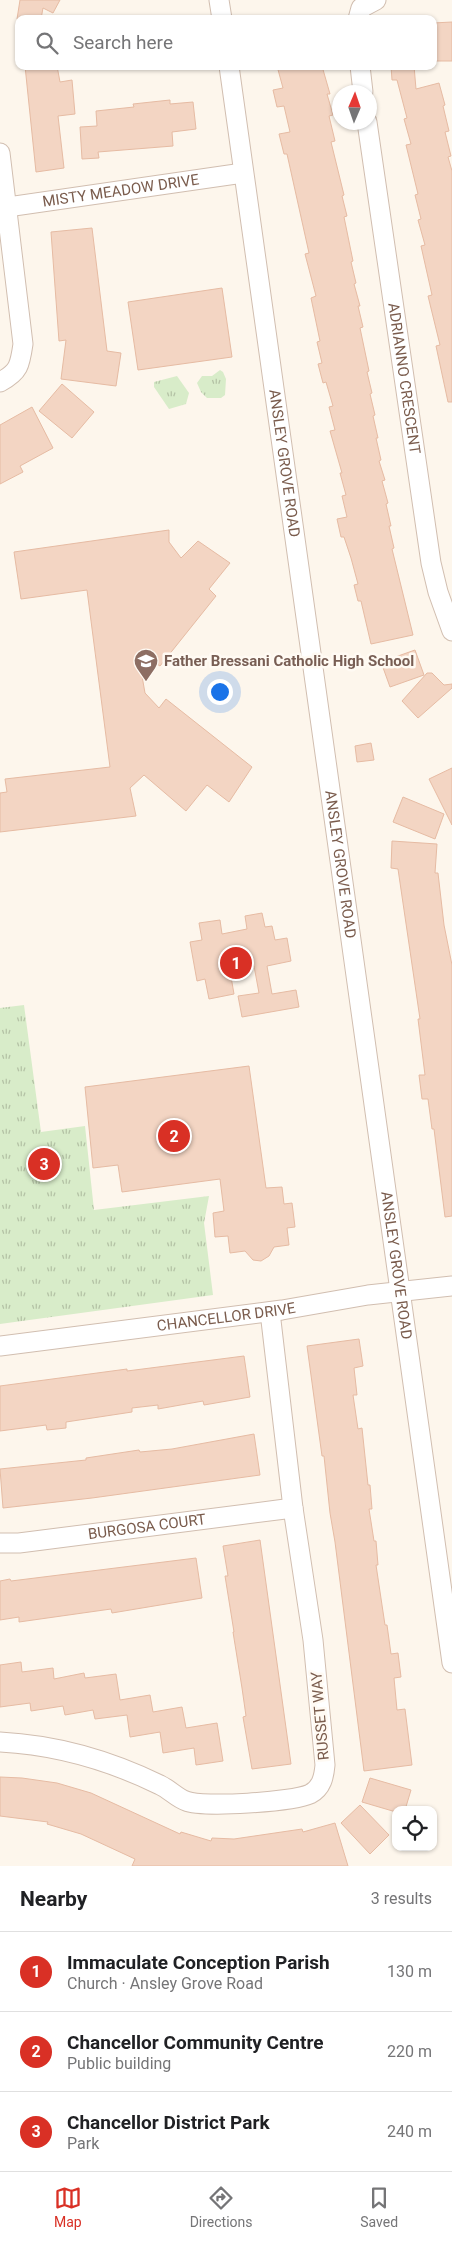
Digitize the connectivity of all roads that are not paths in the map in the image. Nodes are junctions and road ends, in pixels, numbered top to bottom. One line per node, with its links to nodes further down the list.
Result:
1 (219, 0): 3 (street)
2 (376, 0): 4 (street)
3 (221, 15)
4 (359, 15)
5 (229, 70): 10 (street, ANSLEY GROVE ROAD)
6 (360, 70): 7 (street)
7 (362, 85)
8 (368, 130): 13 (street, ADRIANNO CRESCENT)
9 (0, 153): 11 (street)
10 (243, 173): 11 (street, MISTY MEADOW DRIVE); 15 (street, ANSLEY GROVE ROAD)
11 (4, 208): 12 (street)
12 (0, 382)
13 (452, 631)
14 (452, 1286): 15 (street, CHANCELLOR DRIVE)
15 (400, 1292): 16 (street, CHANCELLOR DRIVE); 20 (street, ANSLEY GROVE ROAD)
16 (270, 1312): 17 (street, CHANCELLOR DRIVE); 18 (street, RUSSET WAY)
17 (0, 1346)
18 (293, 1508): 19 (street, BURGOSA COURT); 21 (street, RUSSET WAY)
19 (0, 1543)
20 (452, 1663)
21 (0, 1742)

